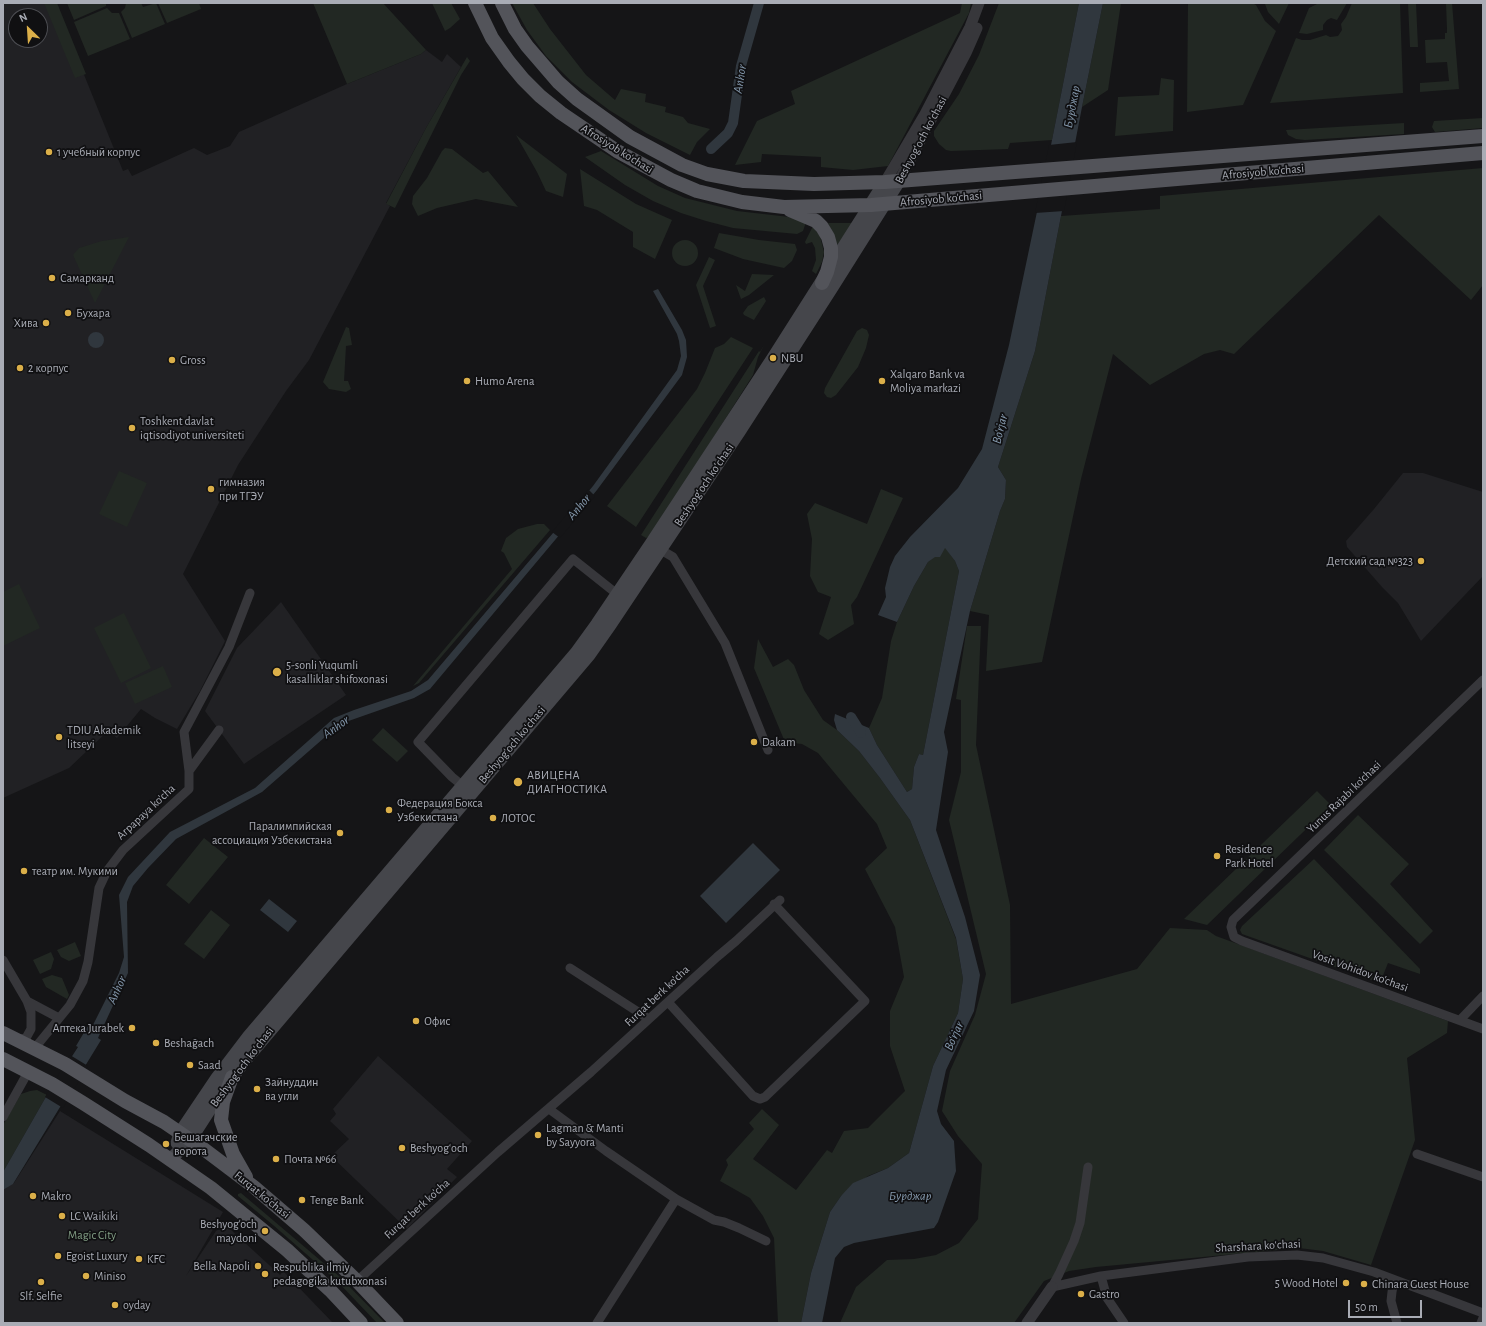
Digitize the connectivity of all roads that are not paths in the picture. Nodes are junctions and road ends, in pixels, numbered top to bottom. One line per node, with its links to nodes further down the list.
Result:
1 (475, 3): 10 (main road, Afrosiyob ko'chasi)
2 (502, 3): 7 (main road, Afrosiyob ko'chasi)
3 (979, 3): 7 (street, Beshyogʻoch koʻchasi)
4 (986, 3): 7 (street, Beshyogʻoch koʻchasi)
5 (1483, 136): 7 (main road, Afrosiyob ko'chasi)
6 (1483, 153): 8 (main road, Afrosiyob ko'chasi)
7 (892, 181): 8 (main road, Beshyogʻoch koʻchasi); 9 (main road, Beshyogʻoch koʻchasi)
8 (886, 204): 9 (main road, Afrosiyob ko'chasi); 12 (main road, Beshyogʻoch koʻchasi)
9 (871, 205): 10 (main road, Afrosiyob ko'chasi); 11 (main road, Beshyogʻoch koʻchasi)
10 (784, 208): 11 (main road)
11 (822, 283): 12 (main road, Beshyogʻoch koʻchasi)
12 (656, 547): 14 (main road, Beshyogʻoch koʻchasi); 17 (street); 35 (main road, Beshyogʻoch koʻchasi)
13 (250, 593): 18 (street, Arpapaya ko'cha)
14 (617, 594): 19 (main road, Beshyogʻoch koʻchasi); 19 (street)
15 (1482, 682): 20 (street, Yunus Rajabi ko'chasi)
16 (219, 730): 18 (street)
17 (768, 750)
18 (189, 772): 26 (street, Arpapaya ko'cha)
19 (462, 786): 38 (main road, Beshyogʻoch koʻchasi)
20 (1232, 933): 28 (street, Vosit Vohidov ko'chasi)
21 (3, 960): 24 (street)
22 (570, 968): 27 (street)
23 (1483, 996): 28 (street)
24 (27, 1001): 26 (street); 31 (street)
25 (668, 1002): 25 (street, Furqat berk ko'cha); 27 (street, Furqat berk ko'cha)
26 (58, 1018): 32 (street, Arpapaya ko'cha)
27 (649, 1019): 36 (street, Furqat berk ko'cha)
28 (1460, 1020): 29 (street, Vosit Vohidov ko'chasi)
29 (1483, 1029)
30 (3, 1033): 31 (main road, Furqat ko'chasi)
31 (16, 1040): 32 (main road, Furqat ko'chasi)
32 (34, 1049): 38 (main road, Furqat ko'chasi)
33 (3, 1058): 34 (main road)
34 (28, 1072): 37 (street); 40 (main road)
35 (232, 1077): 38 (main road, Beshyogʻoch koʻchasi); 43 (main road)
36 (549, 1109): 44 (street); 47 (street, Furqat berk ko'cha)
37 (3, 1117)
38 (185, 1137): 40 (main road, Beshyogʻoch koʻchasi); 43 (main road, Furqat ko'chasi)
39 (1417, 1154): 42 (street)
40 (170, 1159): 52 (main road)
41 (1088, 1167): 49 (street)
42 (1483, 1177)
43 (254, 1187): 47 (main road, Furqat ko'chasi)
44 (676, 1199): 45 (street); 54 (street)
45 (766, 1241)
46 (1101, 1276): 48 (street, Sharshara koʻchasi); 49 (street, Sharshara koʻchasi); 56 (street)
47 (357, 1281): 53 (main road, Furqat ko'chasi)
48 (1394, 1281): 50 (street, Sharshara koʻchasi); 57 (street)
49 (1052, 1288): 55 (street)
50 (1483, 1313)
51 (1483, 1318): 58 (street)
52 (361, 1323)
53 (397, 1323)
54 (597, 1323)
55 (1027, 1323)
56 (1124, 1323)
57 (1397, 1323)
58 (1481, 1323)

